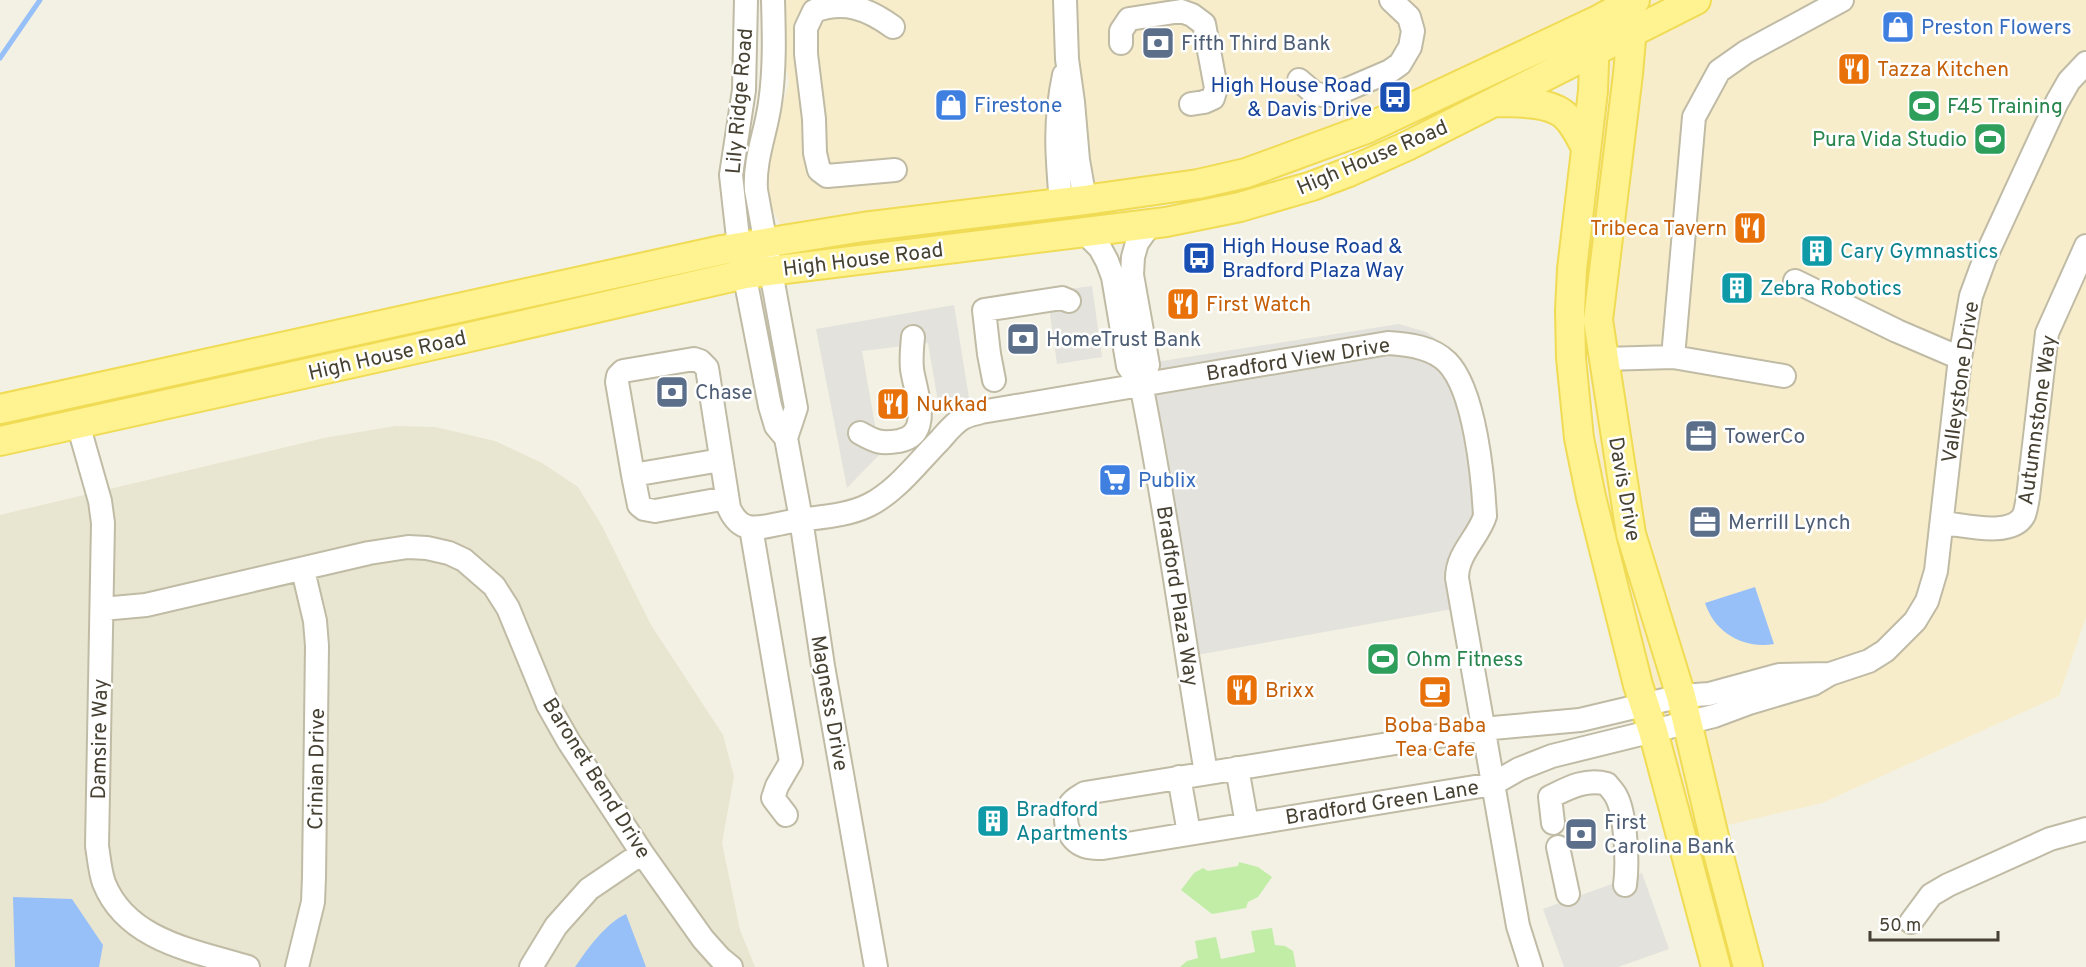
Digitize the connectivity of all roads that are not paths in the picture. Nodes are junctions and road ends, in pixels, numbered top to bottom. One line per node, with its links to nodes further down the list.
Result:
1 (746, 0): 23 (street, Lily Ridge Road)
2 (773, 0): 23 (street, Lily Ridge Road)
3 (1065, 0): 19 (street)
4 (1391, 0): 14 (street)
5 (1634, 0): 8 (main road, High House Road); 10 (main road, Davis Drive)
6 (1696, 0): 10 (main road, High House Road)
7 (1842, 0): 27 (street)
8 (1596, 10): 12 (main road, Davis Drive); 19 (main road, High House Road)
9 (893, 27): 18 (street)
10 (1632, 33): 12 (main road, High House Road); 29 (main road, Davis Drive)
11 (1121, 37): 16 (street)
12 (1594, 52): 15 (main road, High House Road); 17 (main road, Davis Drive)
13 (2086, 63): 28 (street, Valleystone Drive)
14 (1299, 80)
15 (1494, 102): 17 (main road); 20 (main road, High House Road)
16 (1191, 104)
17 (1586, 148): 47 (main road, Davis Drive)
18 (895, 170)
19 (1073, 202): 23 (main road, High House Road)
20 (1151, 223): 21 (main road, High House Road); 32 (street, Bradford Plaza Way)
21 (1084, 232): 23 (main road, High House Road); 32 (street, Bradford Plaza Way)
22 (2086, 246): 41 (street, Autumnstone Way)
23 (755, 258): 33 (main road, High House Road); 34 (main road, High House Road); 40 (street, Magness Drive)
24 (1795, 281): 28 (street)
25 (1069, 301): 31 (street)
26 (913, 337): 35 (street)
27 (1673, 357): 29 (street); 30 (street)
28 (1960, 358): 41 (street, Valleystone Drive)
29 (1604, 359): 46 (main road, Davis Drive)
30 (1784, 376)
31 (994, 380)
32 (1141, 384): 40 (street, Bradford View Drive); 49 (street, Bradford View Drive); 51 (street, Bradford Plaza Way)
33 (0, 409)
34 (78, 424): 36 (main road, High House Road); 44 (street, Damsire Way)
35 (860, 433)
36 (0, 441)
37 (721, 460): 38 (street); 38 (street); 39 (street)
38 (633, 475): 39 (street)
39 (727, 498): 42 (street)
40 (801, 519): 42 (street, Bradford View Drive); 68 (street, Magness Drive)
41 (1943, 524): 45 (street, Valleystone Drive)
42 (751, 528): 54 (street)
43 (303, 570): 44 (street, Baronet Bend Drive); 60 (street, Baronet Bend Drive); 65 (street, Crinian Drive)
44 (102, 609): 64 (street, Damsire Way)
45 (1830, 674): 46 (street, Valleystone Drive); 48 (street, Valleystone Drive)
46 (1681, 696): 47 (street, Valleystone Drive); 48 (main road, Davis Drive)
47 (1648, 718): 48 (street, Valleystone Drive); 49 (street, Bradford Green Lane); 53 (street, Bradford Green Lane); 70 (main road, Davis Drive)
48 (1688, 724): 71 (main road, Davis Drive)
49 (1482, 729): 50 (street, Bradford Green Lane); 53 (street, Bradford View Drive)
50 (1237, 768): 51 (street, Bradford Green Lane); 56 (street)
51 (1206, 773): 52 (street, Bradford Green Lane)
52 (1179, 777): 58 (street); 58 (street, Bradford Green Lane)
53 (1493, 784): 56 (street, Bradford Green Lane); 69 (street, Bradford View Drive)
54 (786, 816)
55 (1553, 823): 61 (street)
56 (1247, 824): 58 (street, Bradford Green Lane)
57 (2086, 829): 63 (street)
58 (1189, 833)
59 (1558, 847): 62 (street)
60 (642, 853): 66 (street); 67 (street, Baronet Bend Drive)
61 (1625, 885)
62 (1568, 894)
63 (1911, 922)
64 (248, 967)
65 (297, 967)
66 (531, 967)
67 (731, 967)
68 (876, 967)
69 (1531, 967)
70 (1716, 967)
71 (1748, 967)

